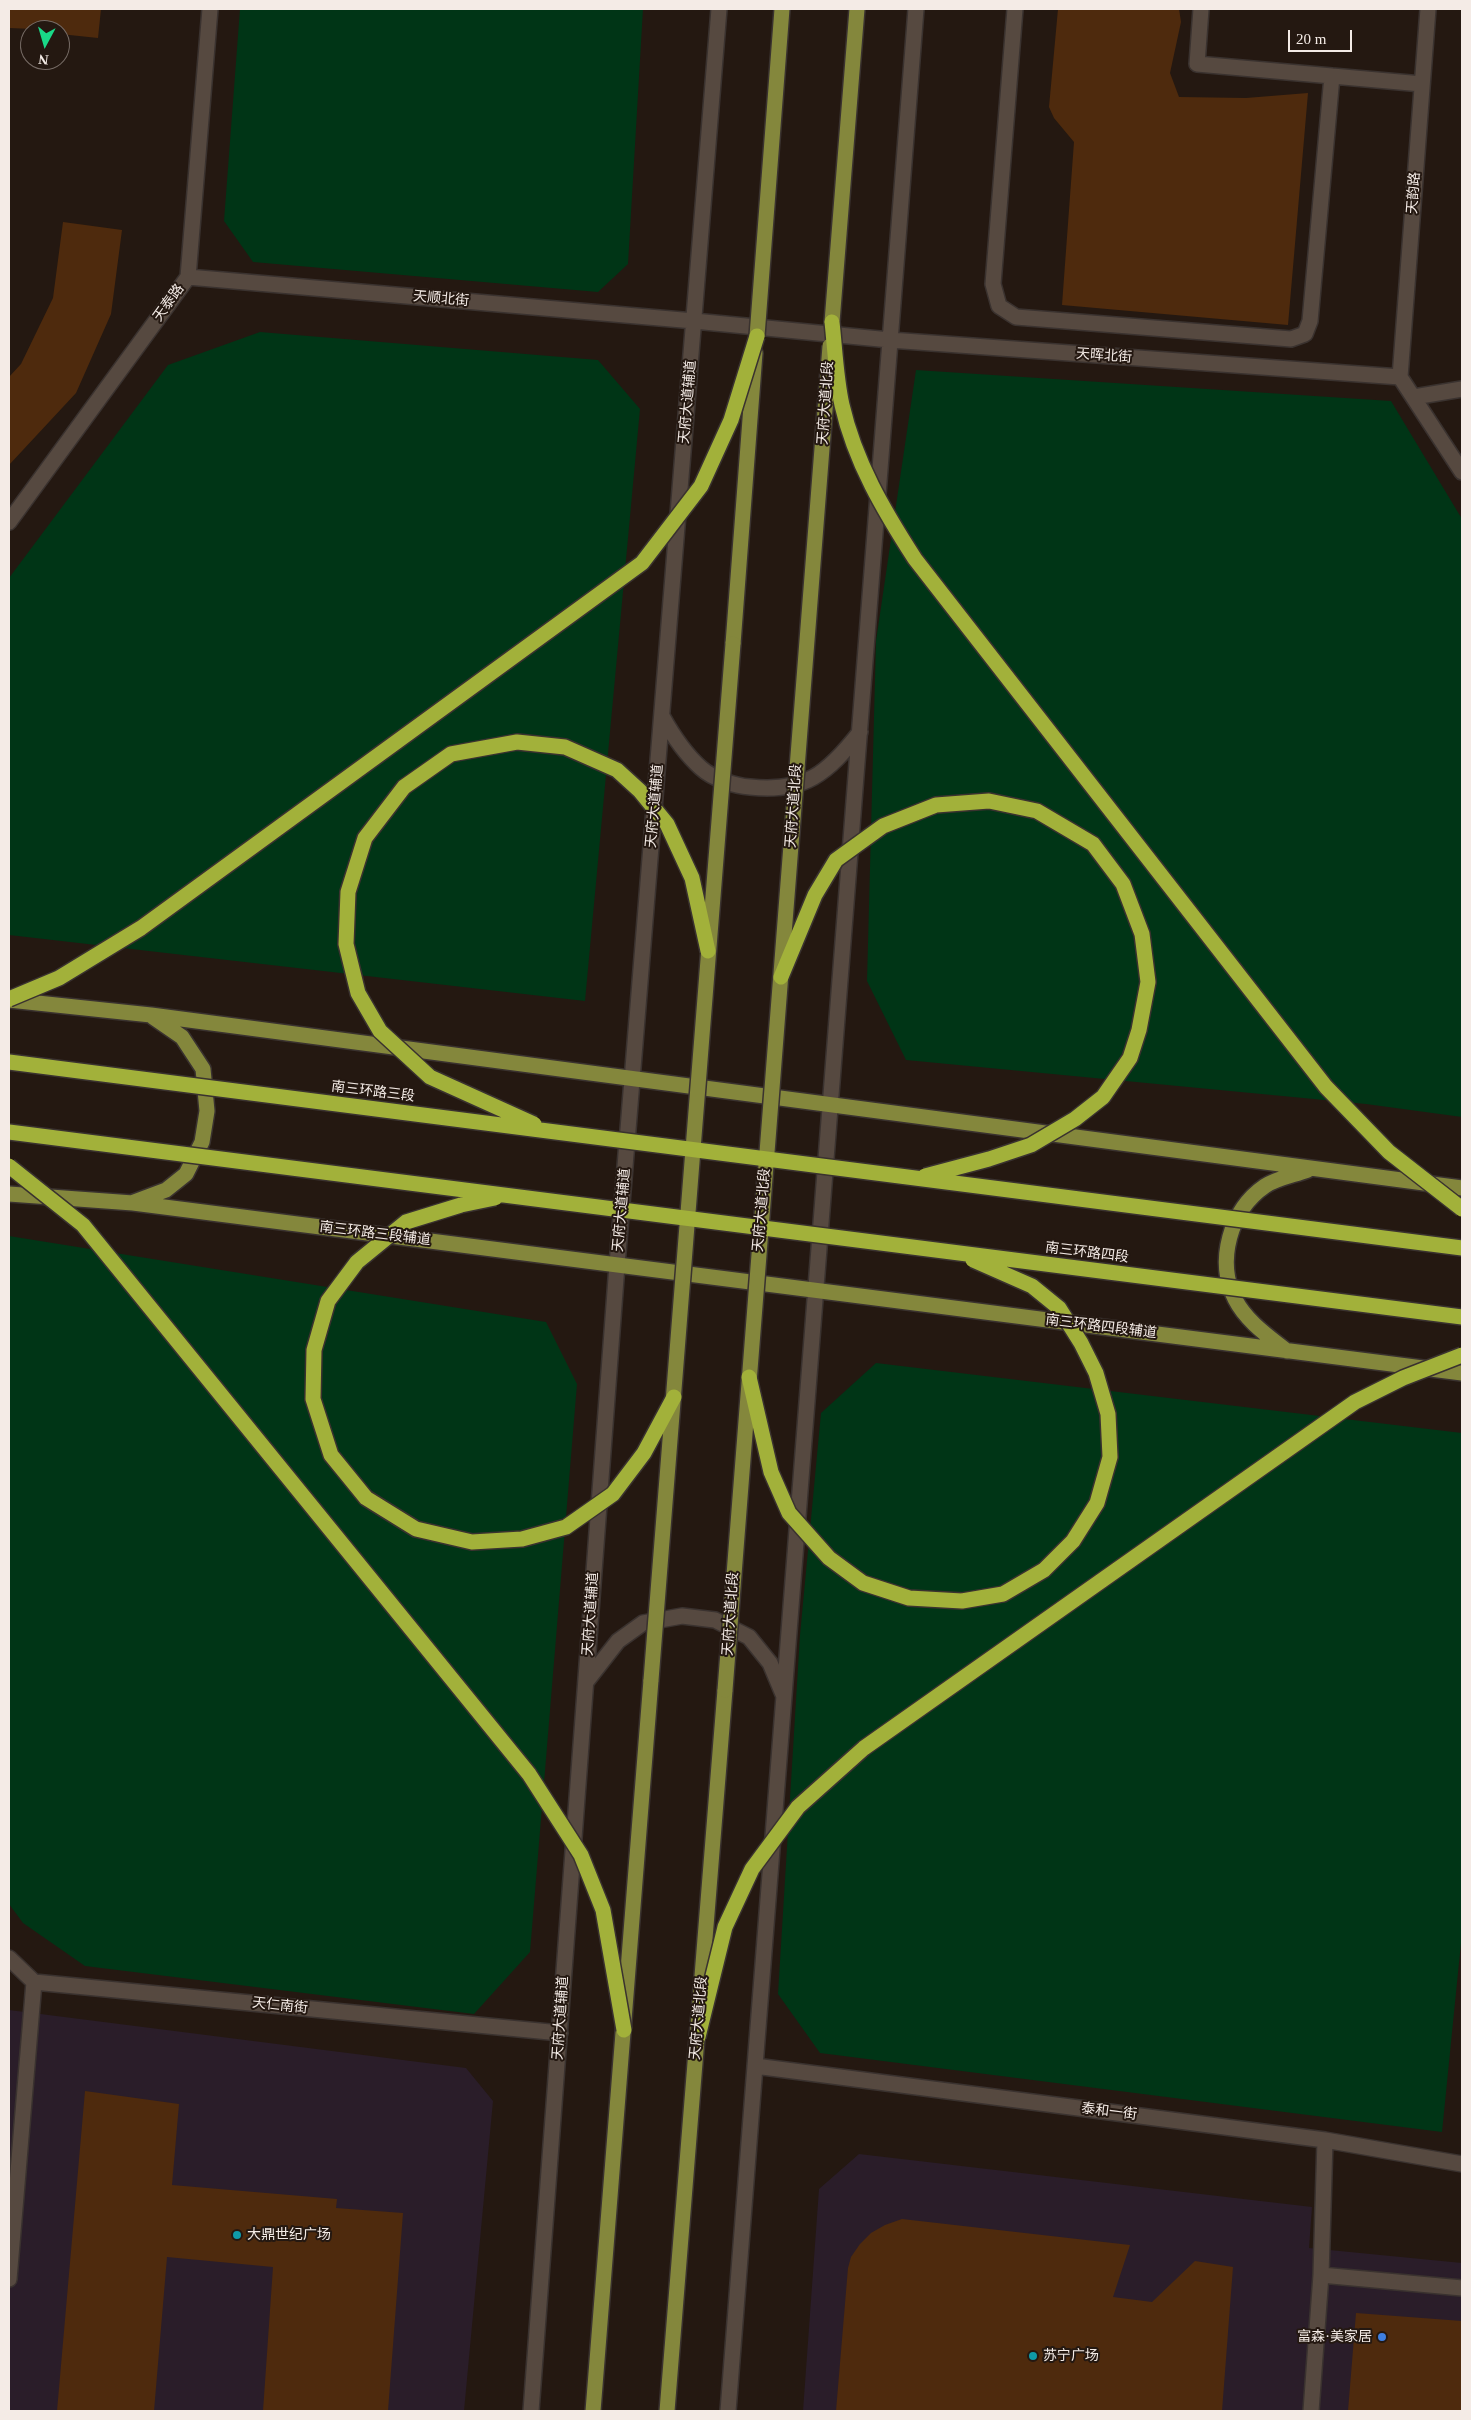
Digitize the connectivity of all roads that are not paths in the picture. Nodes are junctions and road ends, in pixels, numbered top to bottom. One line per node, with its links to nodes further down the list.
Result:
1 (210, 9): 11 (street, 天泰路)
2 (719, 9): 12 (street, 天府大道辅道)
3 (782, 9): 14 (main road, bridge)
4 (856, 9): 13 (main road, 天府大道北段)
5 (916, 9): 15 (street)
6 (1015, 9): 9 (street)
7 (1201, 9): 9 (street)
8 (1428, 9): 10 (street, 天韵路)
9 (1332, 76): 10 (street)
10 (1422, 84): 16 (street, 天韵路)
11 (188, 277): 12 (street, 天顺北街); 20 (street, 天泰路)
12 (694, 321): 15 (street, 天晖北街); 21 (street, 天府大道辅道)
13 (832, 322): 24 (main road, 天府大道北段, bridge); 39 (highway, bridge)
14 (756, 336): 23 (main road, bridge); 25 (highway, bridge)
15 (890, 340): 16 (street, 天晖北街); 22 (street)
16 (1400, 377): 18 (street)
17 (1462, 389): 18 (street)
18 (1414, 397): 19 (street)
19 (1462, 472)
20 (9, 522)
21 (662, 716): 22 (street); 28 (street, 天府大道辅道)
22 (860, 732): 29 (street)
23 (708, 951): 30 (highway, bridge); 50 (main road, bridge)
24 (781, 977): 34 (highway, bridge); 49 (main road, 天府大道北段, bridge)
25 (9, 1000): 26 (main road)
26 (151, 1015): 28 (main road); 38 (main road)
27 (9, 1062): 30 (highway, 南三环路三段, bridge)
28 (632, 1078): 29 (main road); 42 (street, 天府大道辅道)
29 (830, 1105): 33 (main road); 44 (street)
30 (549, 1131): 34 (highway, 南三环路三段, bridge)
31 (9, 1132): 37 (highway, bridge)
32 (9, 1166): 55 (highway, bridge)
33 (1312, 1168): 35 (main road); 46 (main road)
34 (916, 1178): 40 (highway, bridge)
35 (1462, 1188)
36 (9, 1194): 38 (main road, 南三环路三段辅道)
37 (508, 1195): 41 (highway, 南三环路四段, bridge); 50 (highway, bridge)
38 (133, 1202): 42 (main road, 南三环路三段辅道)
39 (1462, 1210)
40 (1462, 1248)
41 (958, 1253): 45 (highway, 南三环路四段, bridge); 49 (highway, bridge)
42 (617, 1265): 43 (main road, 南三环路三段辅道); 51 (street, 天府大道辅道)
43 (740, 1281): 44 (main road, 南三环路四段辅道)
44 (816, 1290): 46 (main road, 南三环路四段辅道); 52 (street)
45 (1462, 1317)
46 (1287, 1351): 48 (main road, 南三环路四段辅道)
47 (1462, 1355): 57 (highway, bridge)
48 (1462, 1374)
49 (749, 1377): 57 (main road, 天府大道北段, bridge)
50 (674, 1397): 55 (main road, bridge)
51 (586, 1682): 52 (street); 56 (street, 天府大道辅道)
52 (784, 1695): 58 (street)
53 (9, 1958): 54 (street)
54 (34, 1982): 56 (street, 天仁南街); 62 (street)
55 (624, 2030): 65 (main road)
56 (560, 2033): 64 (street, 天府大道辅道)
57 (698, 2037): 66 (main road, 天府大道北段)
58 (755, 2066): 59 (street, 泰和一街); 67 (street)
59 (1325, 2140): 60 (street, 泰和一街); 61 (street)
60 (1462, 2164)
61 (1321, 2275): 63 (street); 68 (street)
62 (9, 2279)
63 (1462, 2288)
64 (531, 2411)
65 (594, 2411)
66 (667, 2411)
67 (728, 2411)
68 (1311, 2411)

